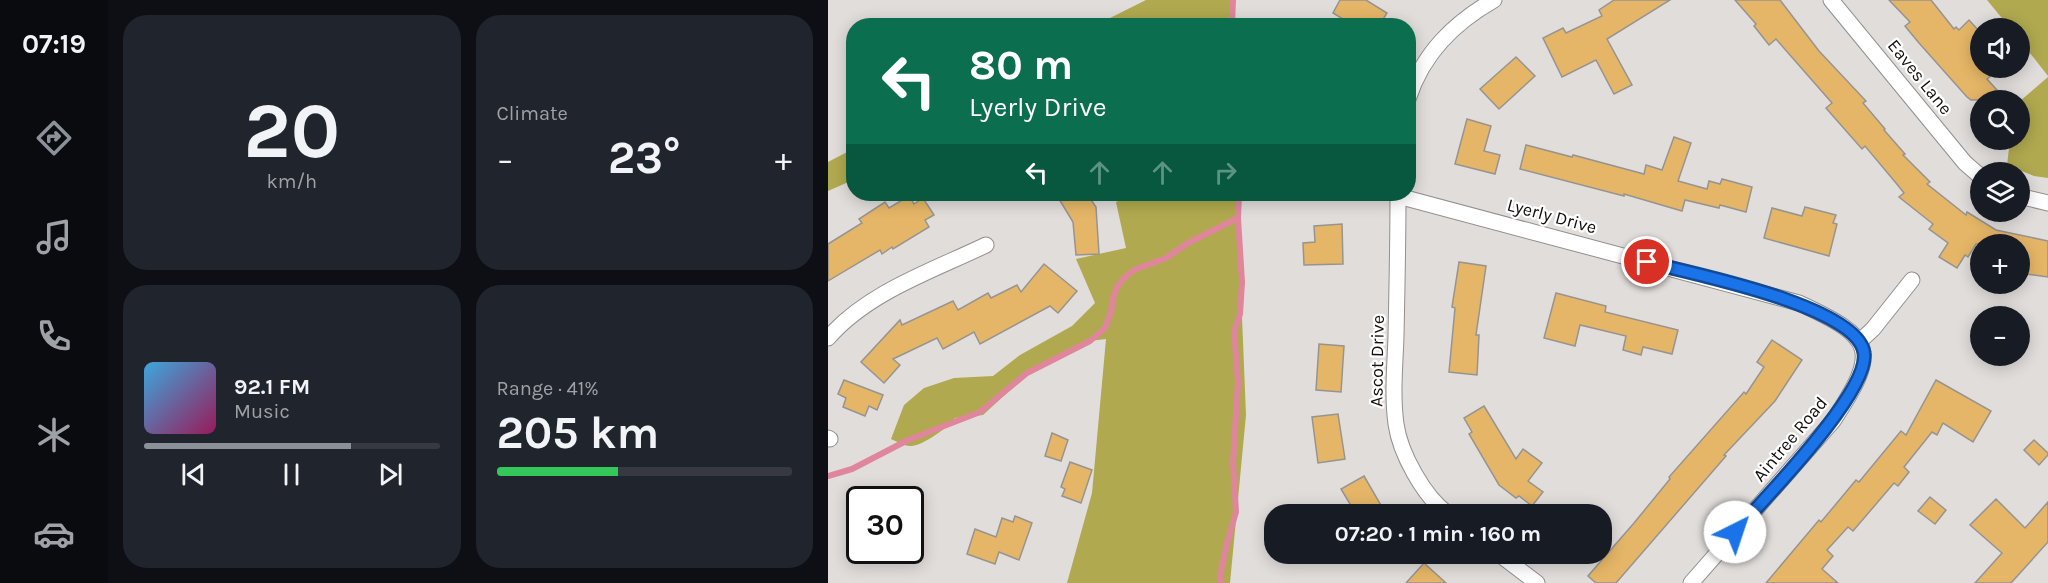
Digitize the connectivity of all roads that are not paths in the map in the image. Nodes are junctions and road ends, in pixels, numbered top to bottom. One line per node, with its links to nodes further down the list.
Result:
1 (1494, 0): 3 (street)
2 (1832, 0): 4 (street, Eaves Lane)
3 (1416, 82)
4 (1970, 167)
5 (2030, 199): 8 (street)
6 (1416, 200): 12 (street, Lyerly Drive)
7 (1398, 201): 13 (street, Ascot Drive)
8 (2048, 203)
9 (986, 245): 11 (street)
10 (1912, 280): 12 (street)
11 (828, 338)
12 (1860, 341): 16 (street, Aintree Road)
13 (1438, 504)
14 (1512, 564): 15 (street)
15 (1537, 583)
16 (1691, 583)

